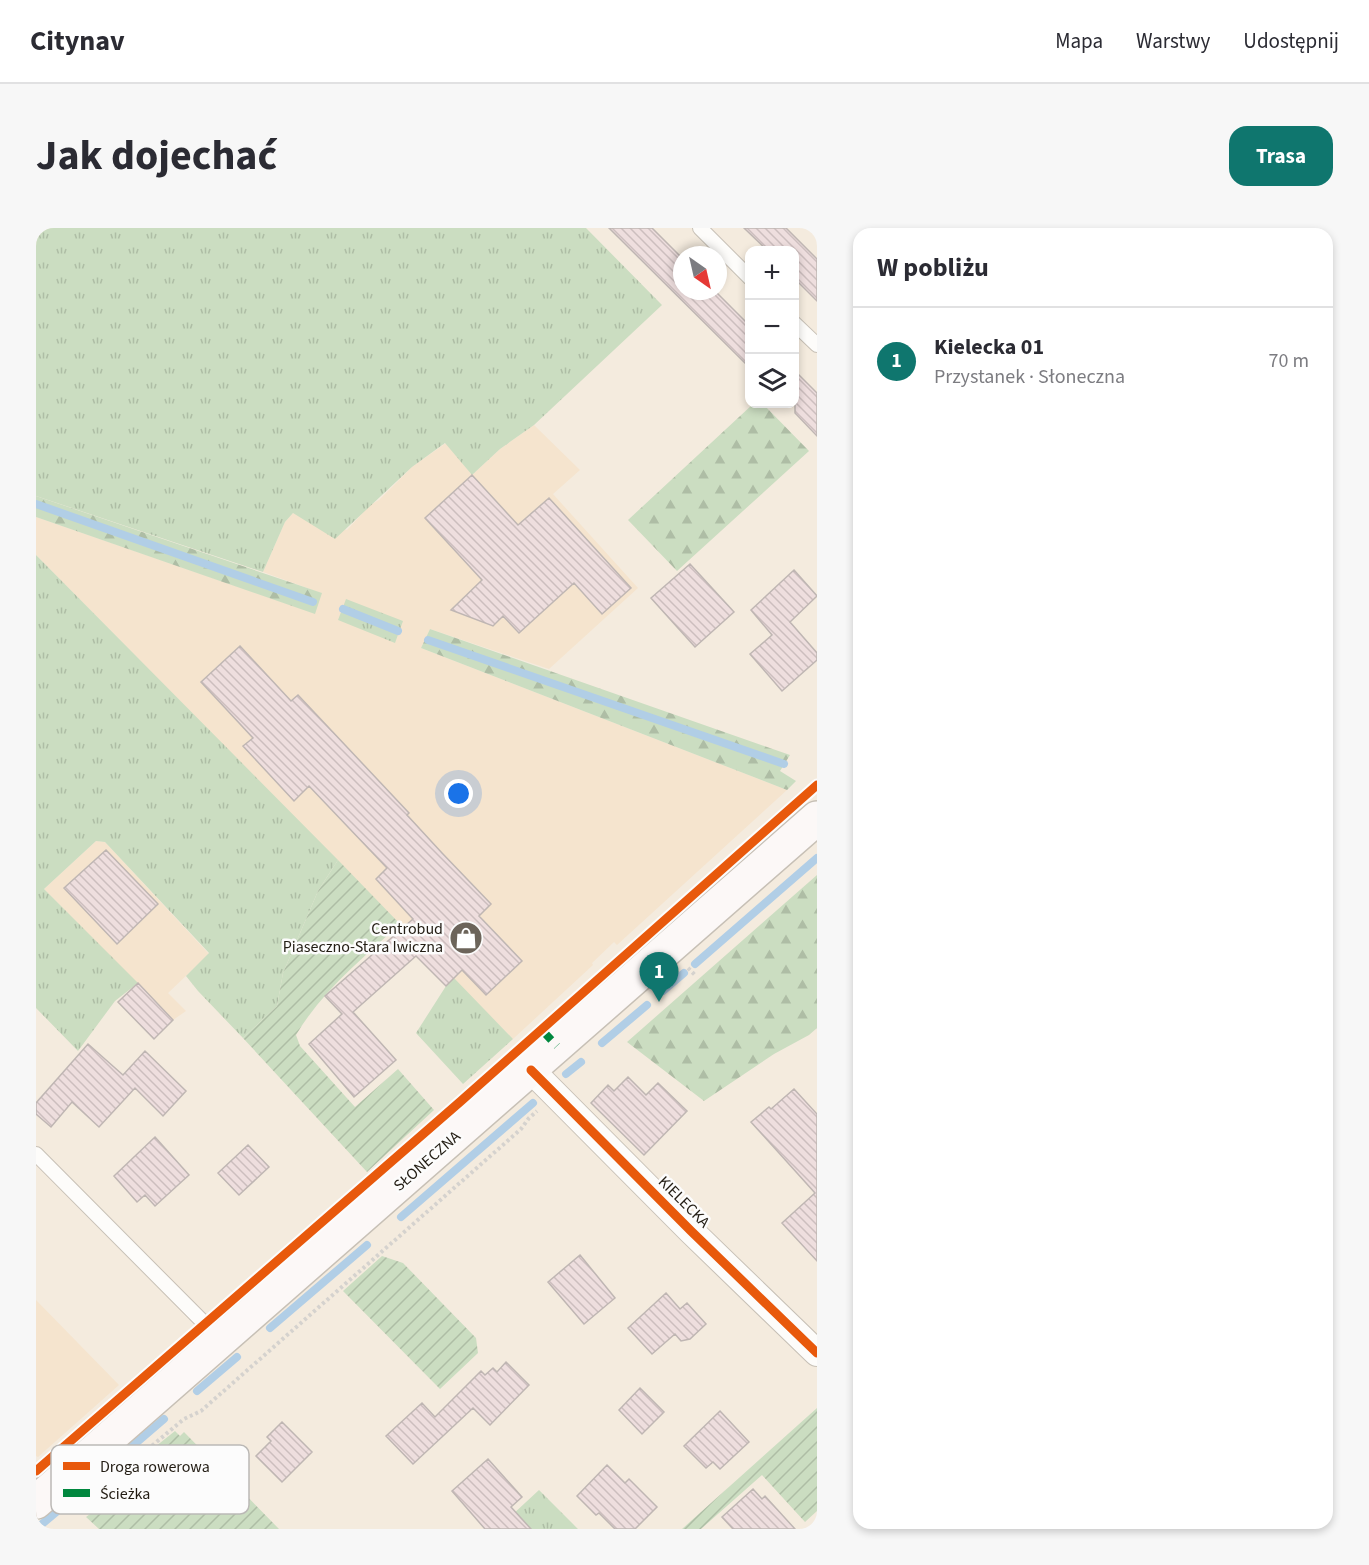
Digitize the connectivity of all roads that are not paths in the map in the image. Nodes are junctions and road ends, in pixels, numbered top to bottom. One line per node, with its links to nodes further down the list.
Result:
1 (700, 228): 2 (lane)
2 (745, 273)
3 (799, 327): 4 (lane)
4 (817, 345)
5 (817, 818): 6 (main road, SŁONECZNA)
6 (531, 1070): 8 (main road, SŁONECZNA); 9 (street, KIELECKA)
7 (36, 1154): 8 (lane)
8 (221, 1340): 10 (main road, SŁONECZNA)
9 (817, 1353)
10 (101, 1445)
11 (51, 1489): 12 (main road, SŁONECZNA)
12 (36, 1502)

